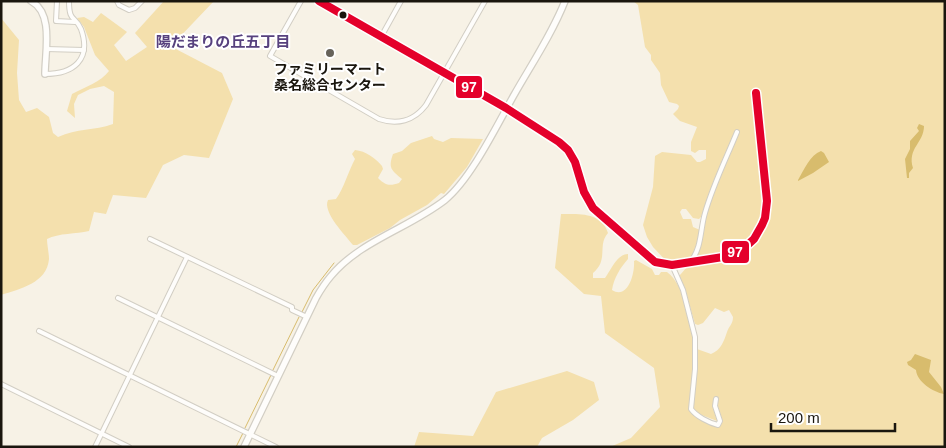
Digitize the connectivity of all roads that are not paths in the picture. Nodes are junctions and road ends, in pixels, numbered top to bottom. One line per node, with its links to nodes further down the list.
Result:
1 (32, 1): 13 (street)
2 (57, 1): 11 (street)
3 (69, 1): 11 (street)
4 (117, 1): 5 (street)
5 (142, 1)
6 (301, 1): 15 (street)
7 (319, 1): 12 (street)
8 (401, 1): 12 (street)
9 (485, 1): 15 (street)
10 (565, 1): 18 (street)
11 (75, 22): 14 (street)
12 (381, 37): 15 (street)
13 (45, 48): 14 (street); 16 (street)
14 (84, 50): 16 (street)
15 (444, 73): 18 (street)
16 (45, 74)
17 (756, 93): 21 (street)
18 (506, 108): 24 (street); 27 (street)
19 (737, 132): 23 (street)
20 (150, 239): 22 (street)
21 (754, 239): 23 (street)
22 (187, 257): 26 (street); 27 (street)
23 (689, 263): 24 (street)
24 (672, 265): 32 (street)
25 (118, 298): 26 (street)
26 (158, 317): 29 (street); 30 (street)
27 (306, 318): 30 (street)
28 (39, 331): 29 (street)
29 (129, 375): 33 (street); 34 (street)
30 (278, 376): 34 (street)
31 (1, 384): 33 (street)
32 (716, 399)
33 (101, 433): 35 (street); 36 (street)
34 (250, 434): 37 (street); 38 (street)
35 (94, 447)
36 (130, 447)
37 (244, 447)
38 (276, 447)

